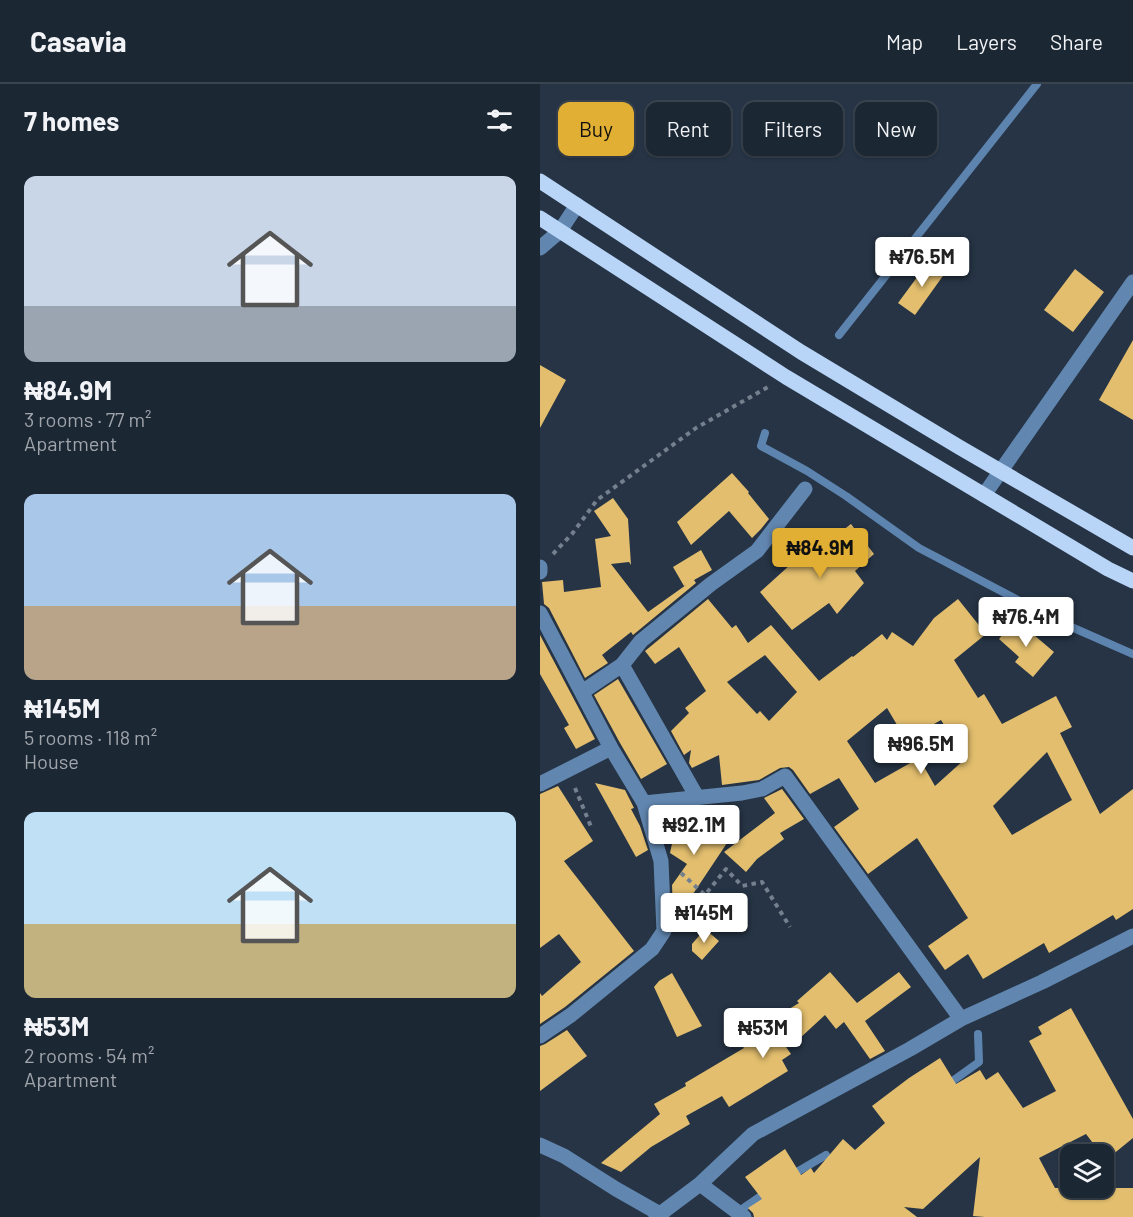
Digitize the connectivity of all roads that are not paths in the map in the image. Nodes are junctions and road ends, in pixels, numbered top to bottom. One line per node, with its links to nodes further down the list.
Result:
1 (540, 181): 2 (main road)
2 (577, 205): 4 (street); 7 (main road)
3 (540, 218): 4 (main road)
4 (560, 231): 5 (street); 9 (main road)
5 (540, 248)
6 (1133, 282): 7 (street)
7 (1000, 471): 9 (street); 10 (main road)
8 (805, 489): 15 (street)
9 (984, 495): 13 (main road)
10 (1133, 548)
11 (540, 567): 12 (street)
12 (540, 572)
13 (1133, 581)
14 (540, 613): 16 (street)
15 (622, 665): 16 (street); 19 (street)
16 (582, 692): 17 (street)
17 (611, 748): 18 (street); 20 (street)
18 (540, 784)
19 (697, 797): 20 (street); 22 (street)
20 (644, 803): 23 (street)
21 (1133, 936): 22 (street)
22 (961, 1019): 25 (street)
23 (540, 1035)
24 (540, 1145): 26 (street)
25 (700, 1184): 26 (street); 27 (street)
26 (659, 1216)
27 (744, 1217)

